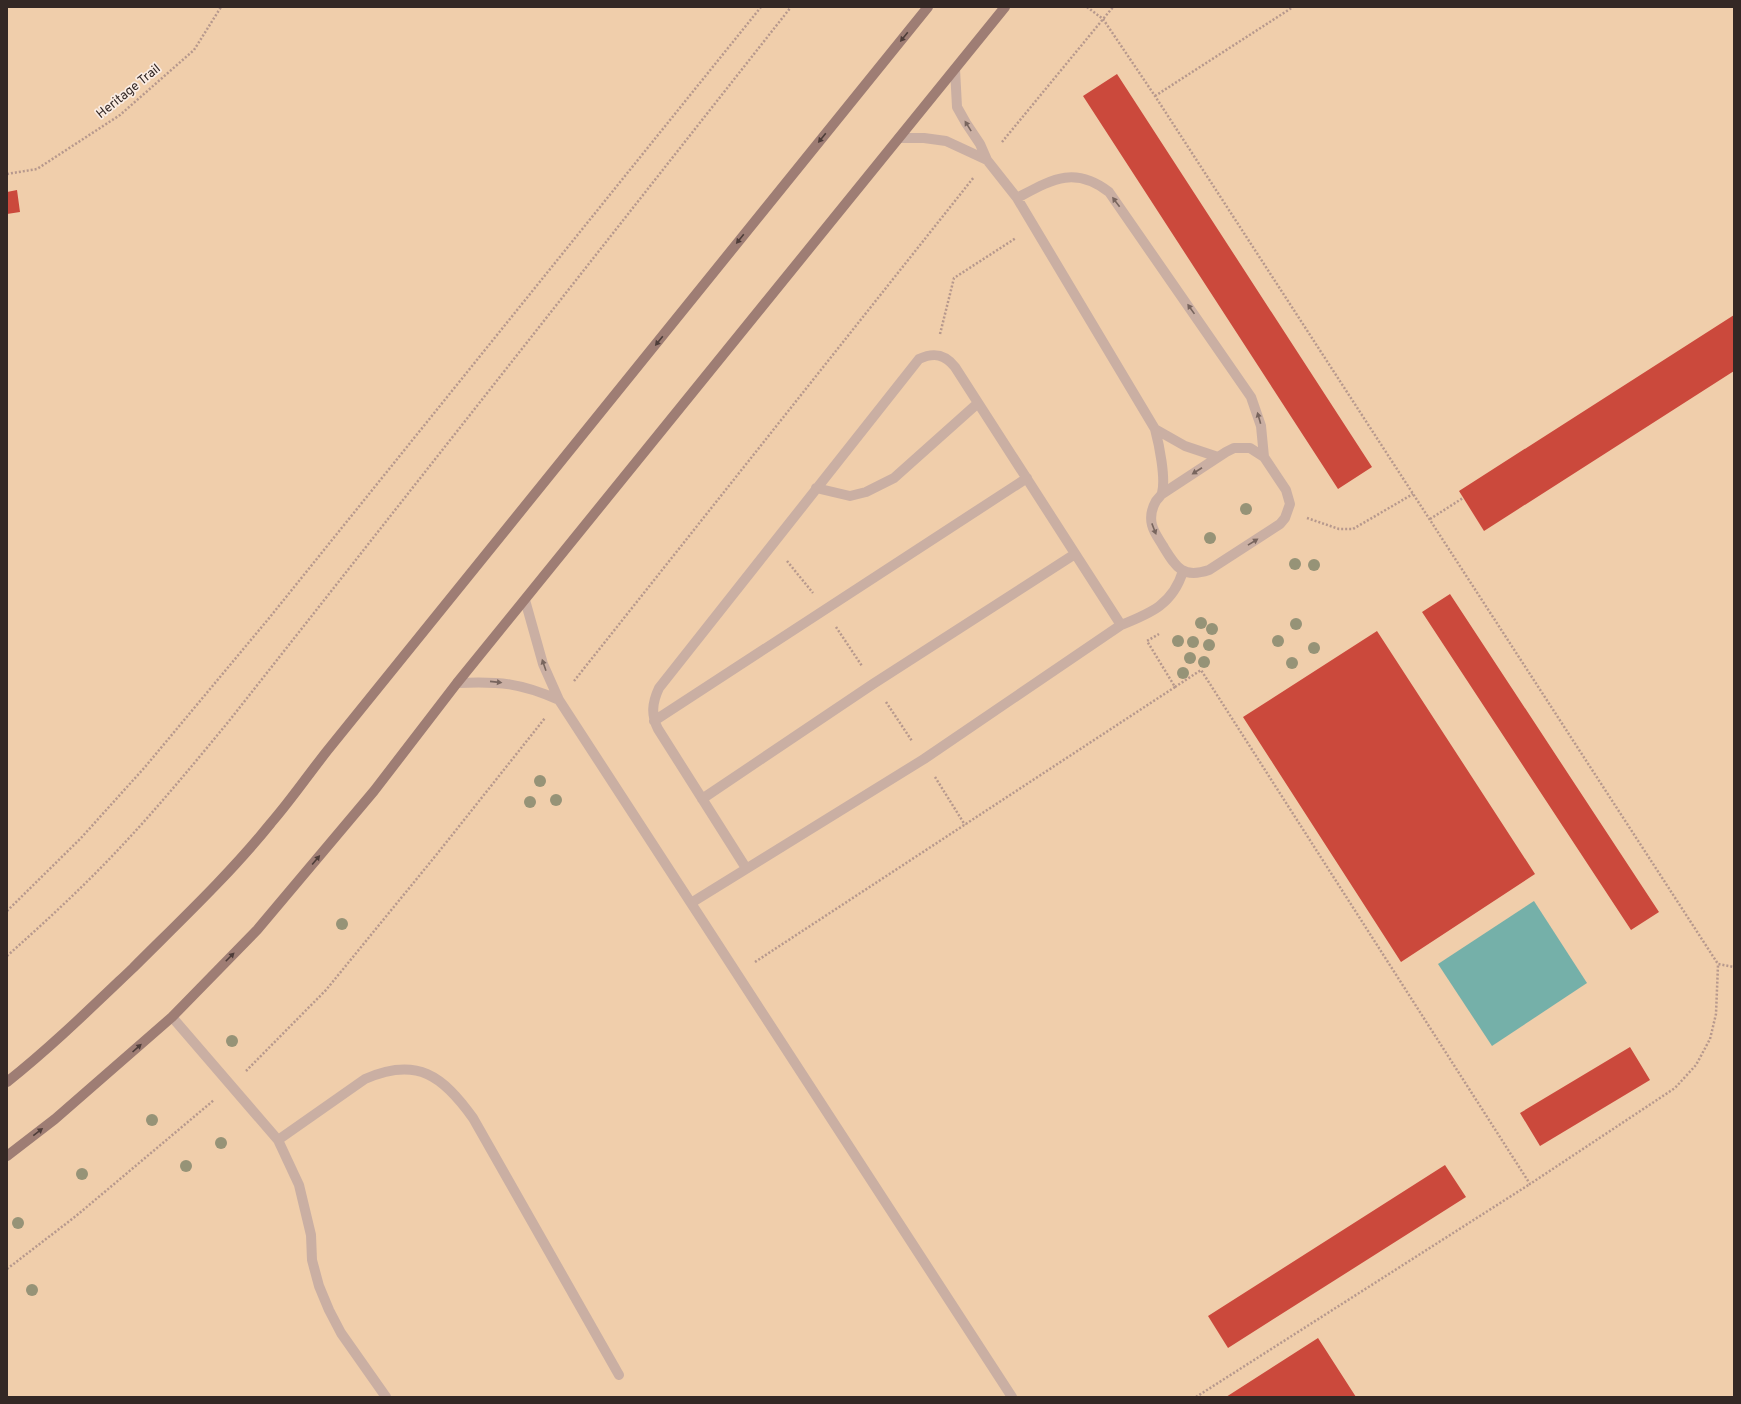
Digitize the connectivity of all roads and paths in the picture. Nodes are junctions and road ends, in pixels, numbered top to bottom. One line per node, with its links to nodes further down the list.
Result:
1 (221, 7): 14 (path, Heritage Trail)
2 (761, 7): 41 (path)
3 (791, 7): 42 (path)
4 (928, 7): 47 (main road, one-way to 47)
5 (1005, 7): 10 (main road)
6 (1087, 7): 9 (path)
7 (1113, 7): 9 (path)
8 (1293, 7): 11 (path)
9 (1102, 19): 11 (path); 13 (path)
10 (955, 69): 12 (main road); 13 (lane, one-way to 10)
11 (1155, 96): 25 (path)
12 (899, 138): 13 (lane); 31 (main road)
13 (987, 160): 15 (lane); 36 (path)
14 (7, 174)
15 (1016, 198): 16 (lane); 21 (lane, one-way to 15)
16 (1034, 227): 17 (path); 19 (lane)
17 (935, 354): 18 (lane); 23 (lane)
18 (978, 403): 22 (lane); 23 (lane)
19 (1155, 429): 20 (lane); 24 (lane)
20 (1218, 457): 21 (lane); 24 (lane, one-way to 24)
21 (1264, 457): 27 (lane)
22 (1027, 478): 29 (lane); 37 (lane)
23 (816, 488): 37 (lane)
24 (1162, 494): 30 (lane, one-way to 30)
25 (1413, 494): 27 (path); 28 (path)
26 (1463, 498): 28 (path)
27 (1288, 512): 30 (lane, one-way to 27)
28 (1430, 519): 43 (path)
29 (1075, 554): 33 (lane); 38 (lane)
30 (1183, 571): 32 (lane)
31 (525, 600): 34 (main road); 36 (lane, one-way to 31)
32 (1154, 610): 33 (lane); 35 (path)
33 (1121, 625): 39 (lane)
34 (457, 683): 36 (lane, one-way to 36); 46 (main road, one-way to 34)
35 (1175, 687): 45 (path); 51 (path)
36 (559, 700): 40 (lane); 48 (path)
37 (654, 721): 38 (lane)
38 (702, 799): 39 (lane)
39 (746, 868): 40 (lane)
40 (691, 903): 45 (lane)
41 (7, 911)
42 (7, 956)
43 (1718, 964): 44 (path); 51 (path)
44 (1734, 967)
45 (738, 973): 55 (lane)
46 (172, 1017): 48 (lane); 50 (main road, one-way to 46)
47 (7, 1082)
48 (232, 1085): 49 (lane); 52 (path)
49 (278, 1140): 53 (lane); 54 (lane)
50 (7, 1156)
51 (1530, 1184): 56 (path)
52 (7, 1269)
53 (619, 1375)
54 (386, 1397)
55 (1012, 1397)
56 (1196, 1397)

